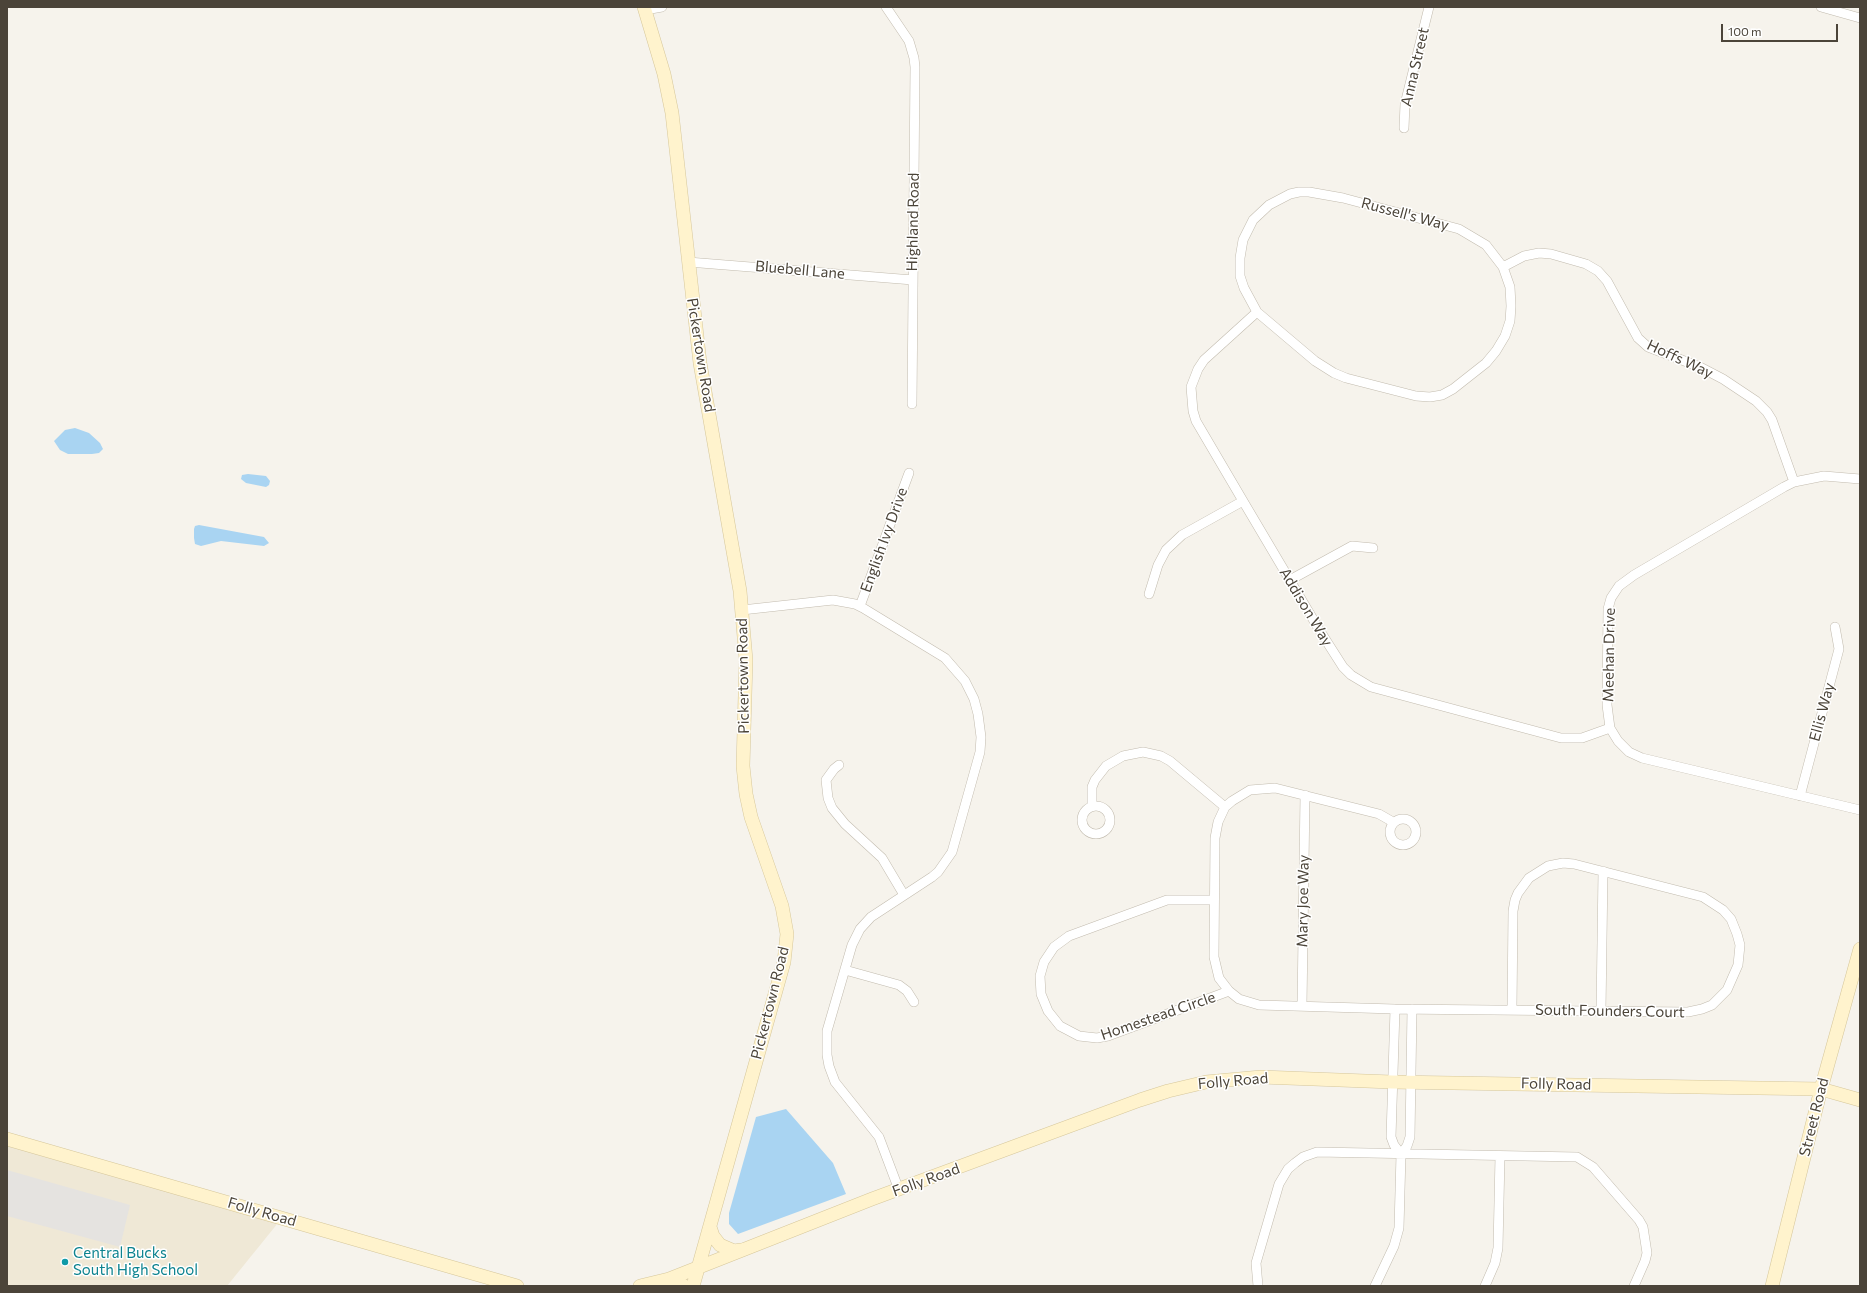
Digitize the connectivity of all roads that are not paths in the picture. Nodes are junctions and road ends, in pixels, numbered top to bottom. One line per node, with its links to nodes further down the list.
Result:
1 (662, 7): 5 (street)
2 (886, 7): 10 (street, Highland Road)
3 (1429, 7): 7 (street, Anna Street)
4 (1821, 7): 6 (street)
5 (645, 8): 8 (street, Pickertown Road)
6 (1860, 18)
7 (1404, 128)
8 (688, 262): 10 (street, Bluebell Lane); 21 (street, Pickertown Road)
9 (1503, 267): 11 (street, Russell's Way); 11 (street, Russell's Way); 15 (street, Hoffs Way)
10 (913, 280): 12 (street, Highland Road)
11 (1257, 312): 16 (street, Addison Way)
12 (912, 404)
13 (909, 473): 20 (street, English Ivy Drive)
14 (1860, 479): 15 (street, Meehan Drive)
15 (1794, 482): 23 (street, Meehan Drive)
16 (1243, 502): 18 (street, Addison Way); 19 (street)
17 (1373, 548): 18 (street)
18 (1290, 580): 23 (street, Addison Way)
19 (1149, 594)
20 (860, 606): 21 (street); 32 (street)
21 (742, 610): 51 (street, Pickertown Road)
22 (1835, 627): 26 (street, Ellis Way)
23 (1610, 728): 26 (street, Meehan Drive)
24 (839, 766): 32 (street)
25 (1305, 795): 28 (street); 30 (street); 38 (street, Mary Joe Way)
26 (1800, 796): 29 (street, Meehan Drive)
27 (1092, 805): 28 (street)
28 (1225, 807): 33 (street)
29 (1860, 810)
30 (1393, 822)
31 (1603, 871): 41 (street, South Founders Court); 42 (street); 42 (street, South Founders Court)
32 (904, 895): 35 (street)
33 (1214, 900): 36 (street); 36 (street, Homestead Circle)
34 (1860, 949): 45 (street, Street Road)
35 (844, 970): 37 (street); 50 (street)
36 (1229, 991): 38 (street, South Founders Court)
37 (914, 1002)
38 (1302, 1006): 39 (street, South Founders Court)
39 (1395, 1009): 40 (street, South Founders Court); 43 (street)
40 (1412, 1009): 41 (street, South Founders Court); 44 (street)
41 (1512, 1010): 42 (street, South Founders Court)
42 (1601, 1011)
43 (1392, 1082): 44 (street, Folly Road); 48 (street); 50 (street, Folly Road)
44 (1411, 1082): 45 (street, Folly Road); 48 (street)
45 (1821, 1089): 46 (street, Folly Road); 63 (street, Street Road)
46 (1860, 1100)
47 (7, 1140): 55 (street, Folly Road)
48 (1401, 1154): 49 (street); 59 (street); 60 (street)
49 (1500, 1156): 61 (street); 62 (street)
50 (899, 1190): 52 (street, Folly Road)
51 (710, 1227): 52 (street); 53 (street, Pickertown Road)
52 (742, 1250): 53 (street, Folly Road)
53 (698, 1267): 54 (street, Folly Road); 58 (street, Pickertown Road)
54 (669, 1278): 56 (street, Folly Road); 57 (street)
55 (517, 1286)
56 (640, 1286)
57 (684, 1286)
58 (693, 1286)
59 (1258, 1286)
60 (1375, 1286)
61 (1485, 1286)
62 (1634, 1286)
63 (1772, 1286)

